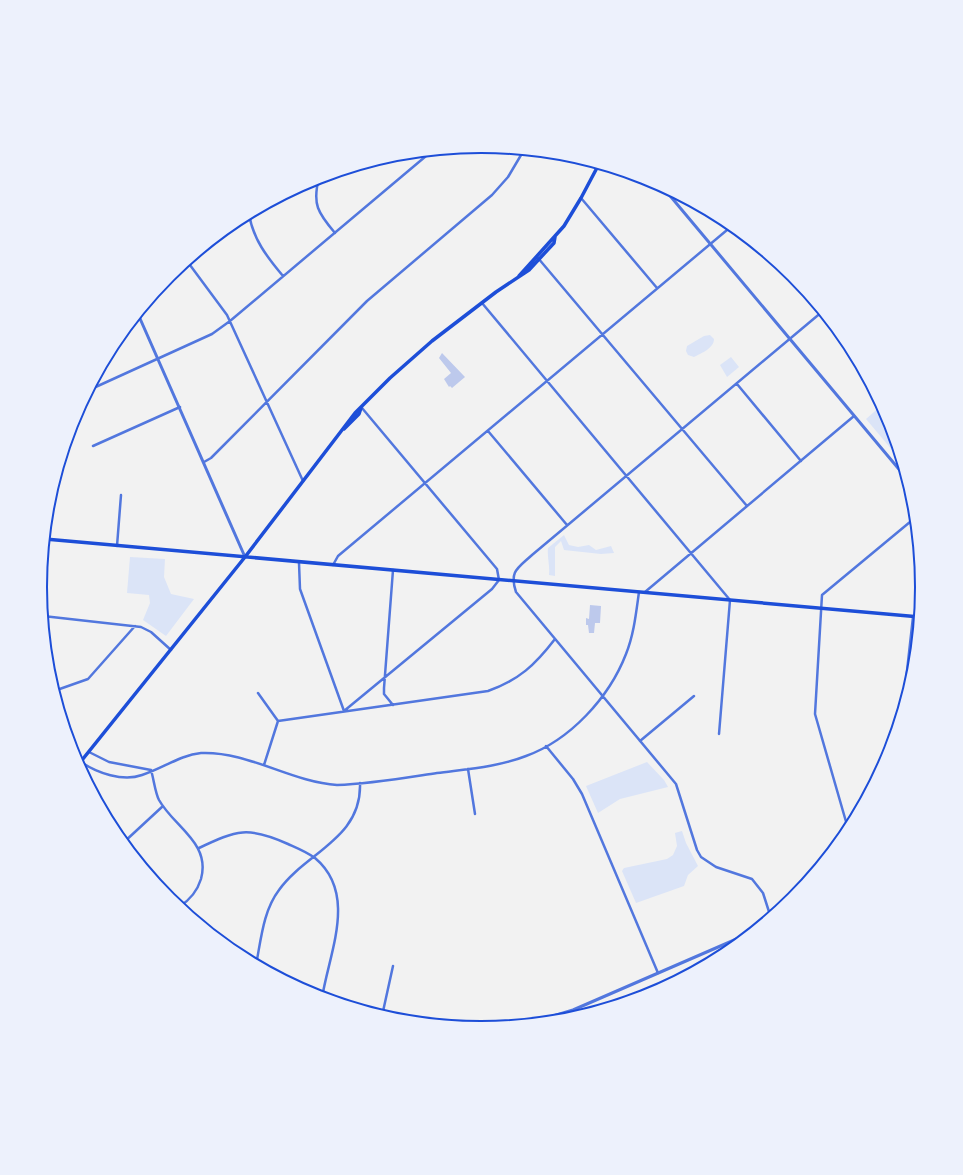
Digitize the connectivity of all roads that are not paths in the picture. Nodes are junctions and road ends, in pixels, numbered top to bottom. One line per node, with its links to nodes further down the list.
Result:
1 (521, 155): 25 (street)
2 (425, 157): 9 (street)
3 (596, 169): 6 (main road)
4 (317, 185): 9 (street)
5 (671, 197): 10 (street)
6 (581, 198): 11 (main road); 14 (street)
7 (250, 220): 13 (street)
8 (727, 229): 10 (street)
9 (335, 233): 13 (street)
10 (711, 243): 14 (street); 20 (street)
11 (538, 258): 15 (main road); 19 (street)
12 (190, 265): 18 (street)
13 (283, 276): 18 (street)
14 (657, 288): 19 (street)
15 (482, 303): 22 (street); 27 (main road)
16 (819, 314): 20 (street)
17 (140, 319): 21 (street)
18 (230, 321): 21 (street); 25 (street)
19 (602, 334): 22 (street); 29 (street)
20 (790, 339): 23 (street); 28 (street)
21 (159, 359): 24 (street); 26 (street)
22 (547, 381): 30 (street); 35 (street)
23 (736, 384): 29 (street); 32 (street)
24 (96, 387)
25 (266, 402): 33 (street); 36 (street)
26 (180, 407): 31 (street); 33 (street)
27 (361, 407): 36 (main road); 37 (street)
28 (854, 416): 32 (street); 34 (street)
29 (682, 429): 35 (street); 39 (street)
30 (488, 431): 37 (street); 41 (street)
31 (93, 446)
32 (801, 461): 39 (street)
33 (204, 462): 45 (street)
34 (899, 470)
35 (627, 476): 41 (street); 44 (street)
36 (303, 481): 45 (main road)
37 (425, 483): 47 (street); 49 (street)
38 (121, 494): 43 (street)
39 (747, 506): 44 (street)
40 (911, 522): 54 (street)
41 (568, 526): 50 (street)
42 (50, 539): 43 (main road)
43 (117, 546): 45 (main road)
44 (691, 553): 52 (street); 53 (street)
45 (245, 557): 46 (main road); 59 (main road)
46 (299, 563): 47 (main road); 67 (street)
47 (333, 565): 48 (main road)
48 (393, 570): 49 (main road); 60 (street)
49 (499, 580): 50 (main road); 60 (street)
50 (512, 581): 51 (main road); 58 (street)
51 (639, 592): 52 (main road); 64 (street)
52 (644, 593): 53 (main road)
53 (730, 600): 54 (main road); 69 (street)
54 (821, 608): 56 (main road); 81 (street)
55 (48, 617): 57 (street)
56 (913, 617): 61 (street)
57 (135, 626): 59 (street); 62 (street)
58 (556, 639): 64 (street); 66 (street)
59 (171, 650): 72 (main road)
60 (386, 677): 66 (street); 67 (street)
61 (906, 680)
62 (59, 689)
63 (258, 693): 68 (street)
64 (603, 696): 70 (street); 71 (street)
65 (694, 696): 70 (street)
66 (393, 705): 67 (street)
67 (344, 711): 68 (street)
68 (278, 721): 75 (street)
69 (719, 734)
70 (640, 741): 86 (street)
71 (546, 746): 76 (street); 90 (street)
72 (89, 752): 73 (main road); 77 (street)
73 (83, 760)
74 (85, 765): 77 (street)
75 (264, 765): 77 (street); 78 (street)
76 (468, 769): 78 (street); 80 (street)
77 (151, 770): 79 (street)
78 (360, 783): 84 (street)
79 (163, 806): 82 (street); 83 (street)
80 (475, 814)
81 (847, 823)
82 (127, 839)
83 (199, 848): 84 (street); 85 (street)
84 (314, 857): 88 (street); 91 (street)
85 (183, 903)
86 (769, 913)
87 (736, 939): 90 (street)
88 (257, 960)
89 (394, 966): 92 (street)
90 (658, 974): 93 (street)
91 (323, 992)
92 (383, 1011)
93 (554, 1016)

